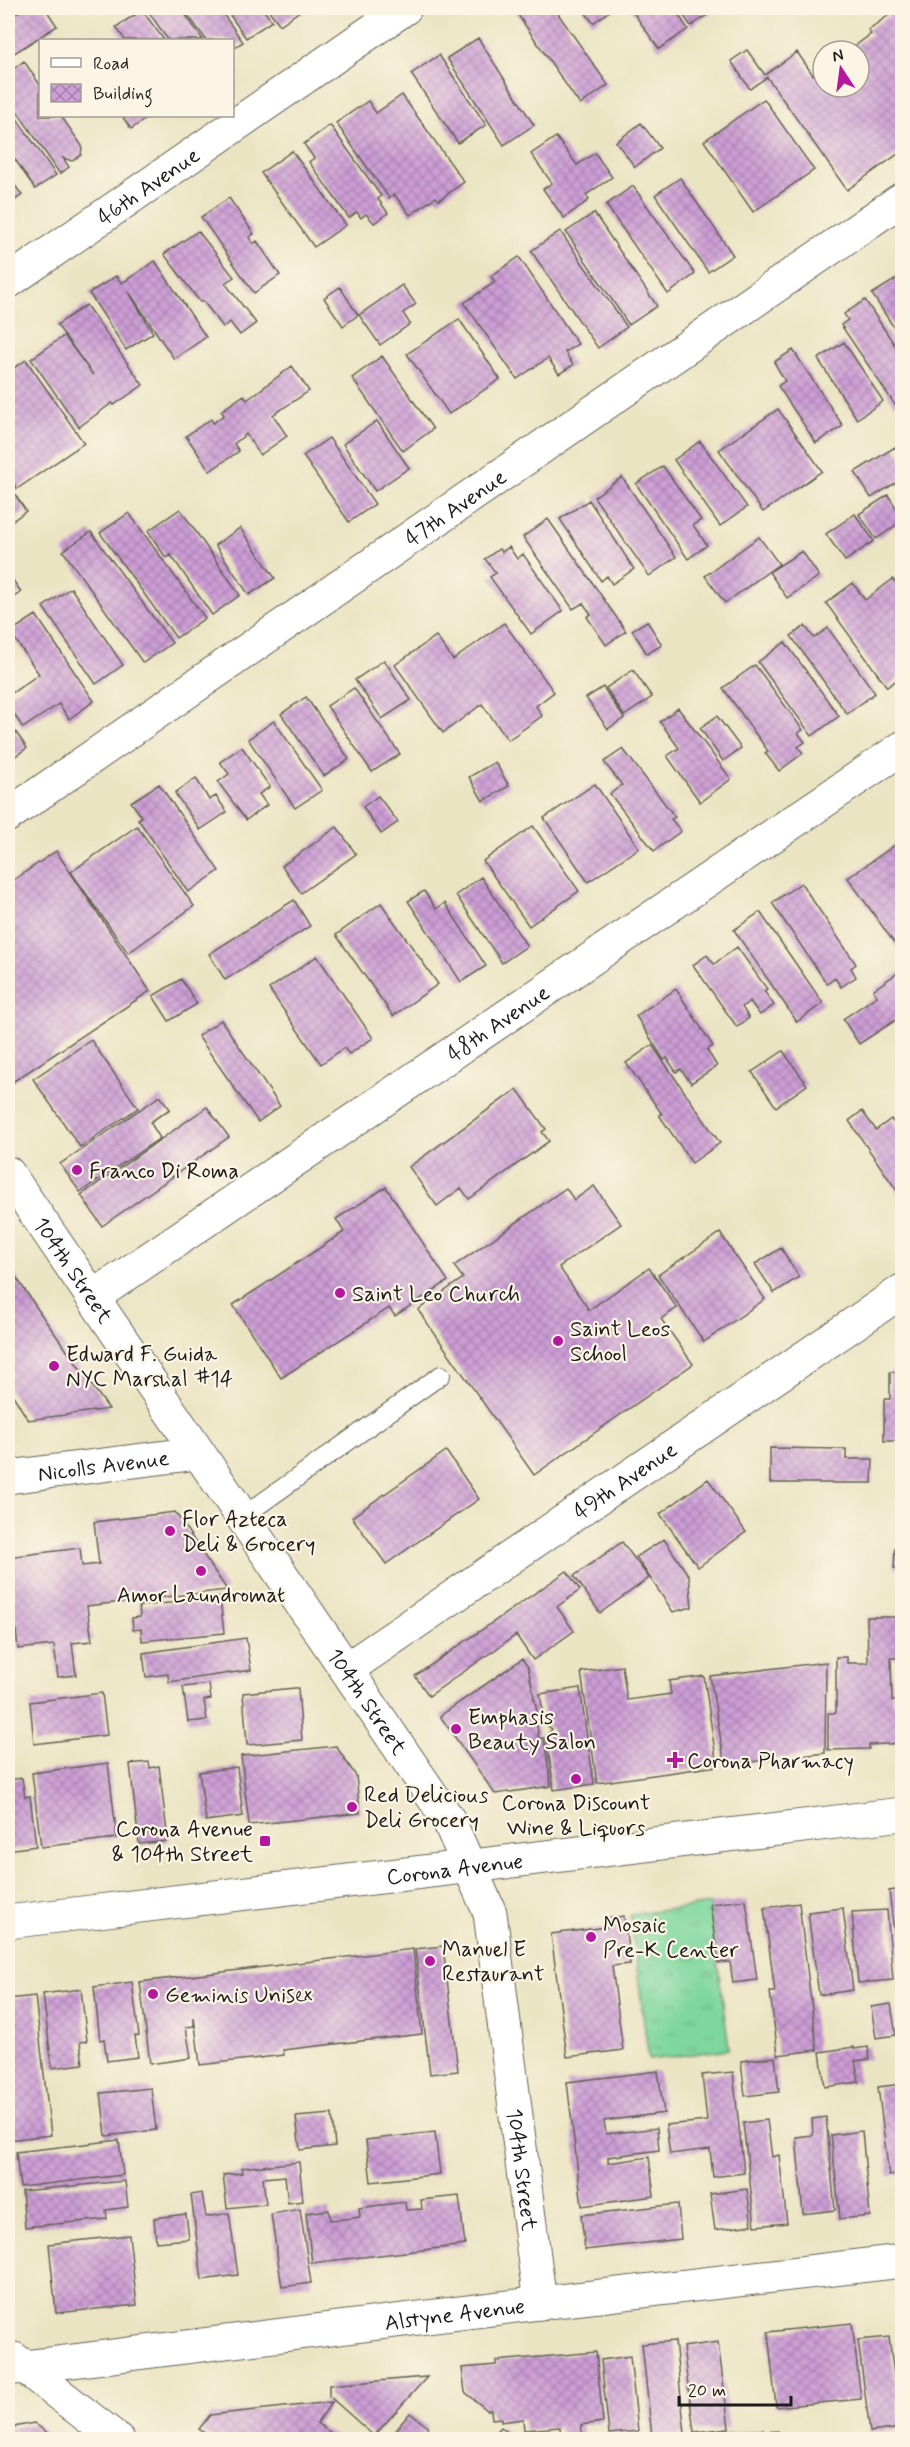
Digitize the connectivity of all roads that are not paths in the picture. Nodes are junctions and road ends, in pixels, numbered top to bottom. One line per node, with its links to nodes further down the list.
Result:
1 (405, 8): 3 (street, 46th Avenue)
2 (903, 199): 5 (street, 47th Avenue)
3 (8, 282)
4 (903, 748): 8 (street, 48th Avenue)
5 (8, 815)
6 (8, 1173): 8 (street, 104th Street)
7 (903, 1291): 13 (street, 49th Avenue)
8 (93, 1297): 10 (street, 104th Street)
9 (441, 1375): 12 (lane)
10 (198, 1453): 11 (street, Nicolls Avenue); 12 (street, 104th Street)
11 (8, 1477)
12 (242, 1516): 13 (street, 104th Street)
13 (347, 1669): 15 (street, 104th Street)
14 (903, 1814): 15 (street, Corona Avenue)
15 (469, 1866): 16 (street, Corona Avenue); 18 (street, 104th Street)
16 (8, 1922)
17 (903, 2261): 18 (street, Alstyne Avenue)
18 (540, 2303): 19 (street, Alstyne Avenue)
19 (13, 2364): 20 (street)
20 (118, 2439)

